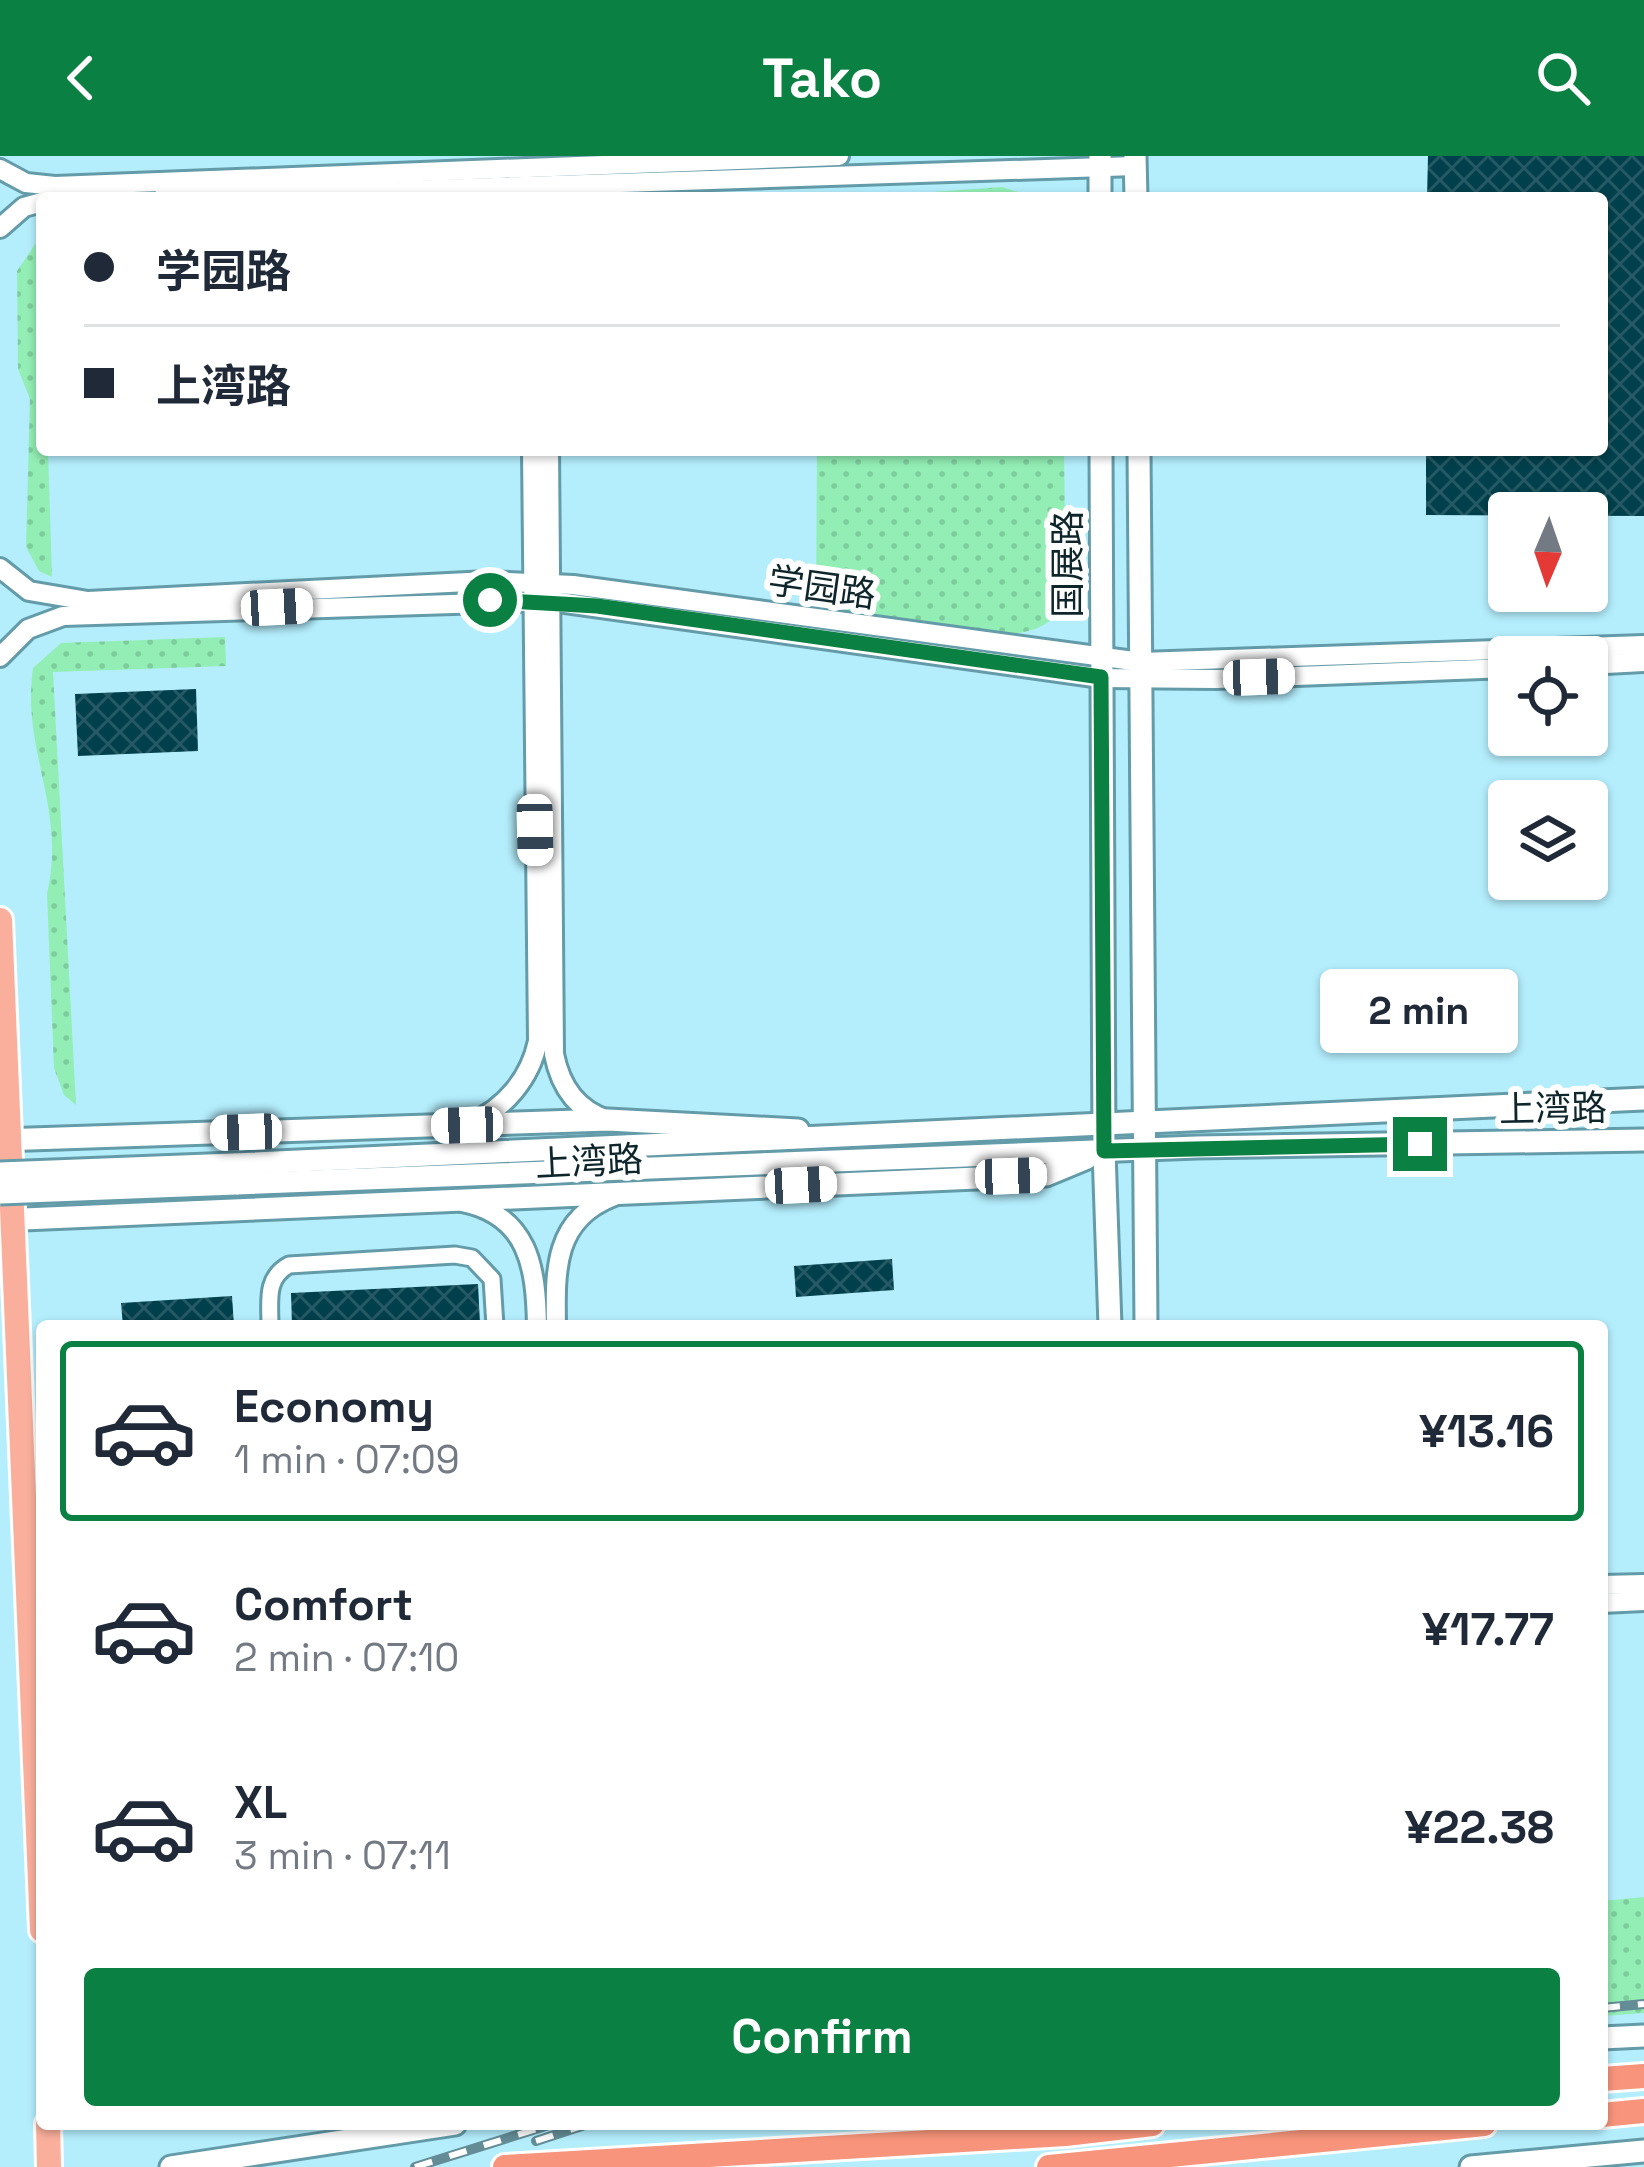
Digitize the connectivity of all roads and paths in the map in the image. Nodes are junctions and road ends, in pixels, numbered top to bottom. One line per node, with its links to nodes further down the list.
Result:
1 (838, 156): 5 (street)
2 (1100, 161): 3 (street); 5 (street); 7 (main road)
3 (1135, 161): 8 (main road)
4 (0, 169): 5 (street)
5 (538, 177): 6 (street)
6 (269, 192)
7 (1100, 192)
8 (1136, 192)
9 (36, 204): 10 (street)
10 (0, 228)
11 (532, 456): 16 (street)
12 (549, 456): 16 (street)
13 (1101, 456): 22 (main road, 国展路)
14 (1138, 456): 23 (main road, 国展路)
15 (0, 568): 16 (street, 学园路)
16 (542, 592): 18 (street, 学园路); 22 (street, 学园路); 26 (street); 29 (street)
17 (1644, 645): 23 (street, 学园路)
18 (0, 658)
19 (1644, 662): 20 (street)
20 (1608, 663)
21 (1488, 668): 23 (street, 学园路)
22 (1101, 669): 23 (street, 学园路); 28 (main road, 国展路)
23 (1141, 670): 27 (main road, 国展路)
24 (0, 920): 31 (main road)
25 (1644, 1099): 27 (main road, 上湾路)
26 (608, 1120): 29 (main road, 上湾路); 30 (main road, 上湾路)
27 (1145, 1120): 28 (main road, 上湾路); 33 (main road, 国展路)
28 (1104, 1121): 30 (main road, 上湾路); 34 (main road, 国展路)
29 (467, 1125): 31 (main road, 上湾路)
30 (840, 1134): 36 (main road, 上湾路)
31 (5, 1140): 40 (main road)
32 (1644, 1140): 33 (main road, 上湾路)
33 (1145, 1150): 34 (main road, 上湾路); 46 (main road, 国展路)
34 (1104, 1151): 36 (main road, 上湾路); 38 (main road, 上湾路); 45 (main road, 国展路)
35 (0, 1173): 36 (main road, 上湾路, bridge)
36 (235, 1174): 37 (main road, 上湾路, bridge)
37 (0, 1193)
38 (620, 1193): 39 (main road, 上湾路); 44 (street)
39 (458, 1201): 40 (main road, 上湾路); 43 (street)
40 (7, 1220): 47 (main road)
41 (270, 1320): 42 (street)
42 (495, 1320)
43 (537, 1320)
44 (556, 1320)
45 (1111, 1320)
46 (1147, 1320)
47 (29, 1564): 48 (street); 53 (main road)
48 (36, 1580)
49 (1644, 1584): 50 (street)
50 (1608, 1585)
51 (1644, 1601): 52 (street)
52 (1608, 1603)
53 (36, 1686)
54 (1644, 2036): 55 (main road)
55 (1608, 2038)
56 (1644, 2076): 57 (highway)
57 (1608, 2079)
58 (1644, 2111): 59 (highway)
59 (1608, 2114)
60 (48, 2130): 69 (main road)
61 (415, 2130): 70 (main road)
62 (1063, 2130): 71 (highway)
63 (1108, 2130): 68 (main road)
64 (1152, 2130): 67 (main road)
65 (1407, 2130): 67 (highway)
66 (1644, 2151): 73 (main road)
67 (1150, 2163): 68 (highway)
68 (1108, 2164): 72 (highway)
69 (50, 2167)
70 (171, 2167)
71 (505, 2167)
72 (1049, 2167)
73 (1471, 2167)

